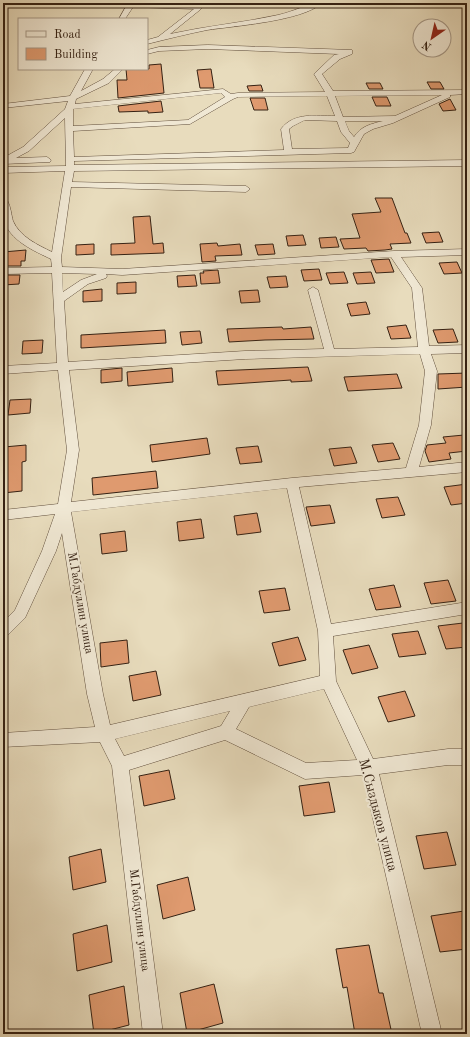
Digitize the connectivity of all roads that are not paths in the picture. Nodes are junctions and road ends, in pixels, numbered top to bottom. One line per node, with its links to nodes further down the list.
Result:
1 (318, 3): 4 (street)
2 (132, 4): 3 (street); 4 (street)
3 (123, 18)
4 (160, 38): 5 (street)
5 (148, 42)
6 (148, 52): 10 (street)
7 (88, 70): 13 (street)
8 (118, 70): 13 (street)
9 (467, 92): 11 (street)
10 (330, 93): 11 (street); 12 (street); 17 (street)
11 (452, 93): 16 (street)
12 (230, 97): 15 (street); 18 (street)
13 (73, 98): 14 (street); 15 (street)
14 (3, 106)
15 (69, 108): 18 (street, М.Габдуллин улица); 22 (street)
16 (396, 118): 17 (street); 19 (street)
17 (339, 119): 19 (street); 20 (street)
18 (69, 129): 24 (street, М.Габдуллин улица)
19 (352, 147): 20 (street); 25 (street)
20 (288, 152): 21 (street)
21 (180, 156): 24 (street); 26 (street)
22 (4, 160): 24 (street)
23 (467, 163): 25 (street)
24 (70, 164): 26 (street); 27 (street); 28 (street, М.Габдуллин улица)
25 (348, 164): 26 (street)
26 (178, 168)
27 (3, 170)
28 (67, 184): 29 (street); 33 (street, М.Габдуллин улица)
29 (246, 189)
30 (3, 200): 33 (street)
31 (467, 252): 32 (street)
32 (394, 254): 35 (street); 39 (street)
33 (57, 264): 34 (street); 35 (street); 37 (street, М.Габдуллин улица)
34 (3, 271)
35 (122, 272): 37 (street)
36 (313, 290): 40 (street)
37 (59, 300): 41 (street, М.Габдуллин улица)
38 (467, 349): 39 (street)
39 (424, 350): 40 (street); 44 (street)
40 (330, 353): 41 (street)
41 (63, 367): 42 (street); 46 (street, М.Габдуллин улица)
42 (3, 370)
43 (467, 467): 44 (street)
44 (411, 472): 45 (street)
45 (292, 483): 46 (street); 50 (street, М.Сыздыков улица)
46 (64, 508): 47 (street); 49 (street); 54 (street, М.Габдуллин улица)
47 (3, 515)
48 (467, 608): 50 (street)
49 (3, 631)
50 (326, 631): 51 (street, М.Сыздыков улица)
51 (328, 681): 52 (street); 58 (street, М.Сыздыков улица)
52 (246, 700): 53 (street); 54 (street)
53 (226, 732): 57 (street); 58 (street)
54 (104, 734): 55 (street); 57 (street, М.Габдуллин улица)
55 (3, 740)
56 (467, 757): 58 (street)
57 (120, 765): 59 (street, М.Габдуллин улица)
58 (369, 768): 60 (street, М.Сыздыков улица)
59 (153, 1034)
60 (432, 1034)

